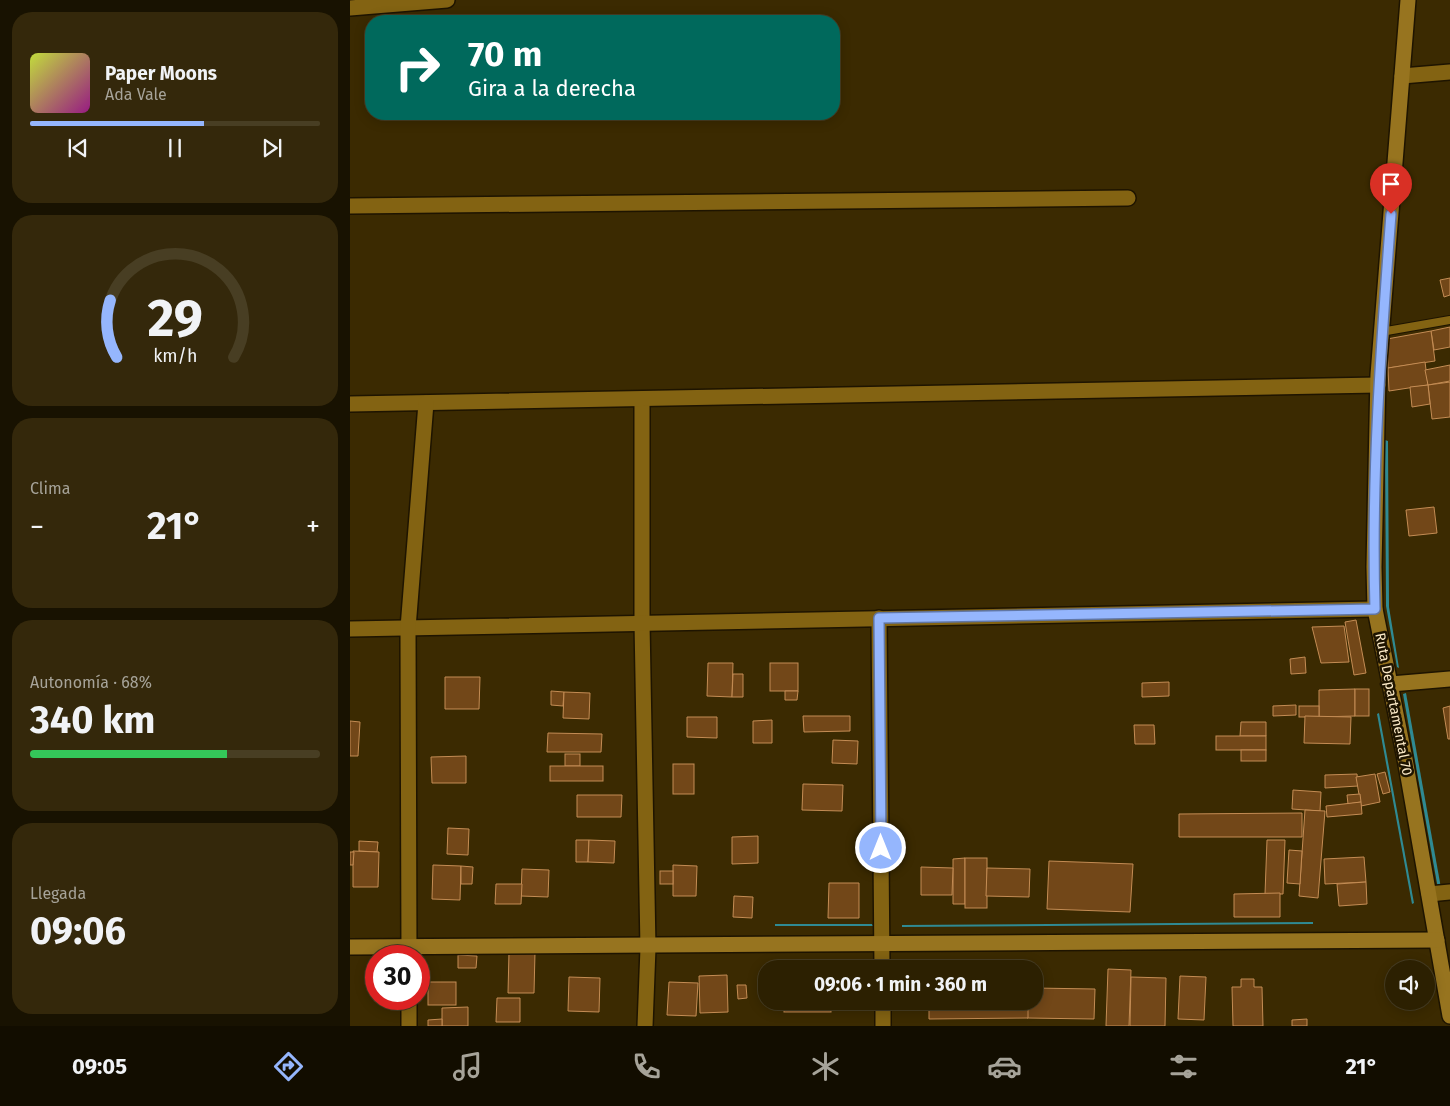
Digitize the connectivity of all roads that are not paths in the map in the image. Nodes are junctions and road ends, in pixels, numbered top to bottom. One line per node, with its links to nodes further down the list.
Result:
1 (446, 0): 3 (street)
2 (1408, 0): 5 (street, Ruta Departamental 70)
3 (350, 8)
4 (1450, 72): 5 (street)
5 (1402, 76): 9 (street, Ruta Departamental 70)
6 (1128, 198): 7 (street)
7 (350, 206)
8 (1450, 320): 9 (lane)
9 (1381, 332): 10 (street, Ruta Departamental 70)
10 (1378, 385): 11 (street); 14 (street, Ruta Departamental 70)
11 (642, 399): 13 (street); 16 (street)
12 (350, 404): 13 (street)
13 (426, 404): 17 (street)
14 (1375, 609): 15 (street); 20 (street, Ruta Departamental 70)
15 (879, 618): 16 (street); 24 (street)
16 (642, 623): 17 (street); 26 (street)
17 (408, 628): 18 (street); 25 (street)
18 (350, 629)
19 (1450, 679): 20 (street)
20 (1391, 684): 22 (street, Ruta Departamental 70)
21 (1450, 892): 22 (street)
22 (1428, 894): 23 (street, Ruta Departamental 70)
23 (1437, 940): 24 (street); 33 (street, Ruta Departamental 70)
24 (881, 943): 26 (street); 30 (street)
25 (408, 945)
26 (648, 945): 29 (street); 35 (street)
27 (350, 947): 28 (street)
28 (365, 948)
29 (430, 950)
30 (882, 960)
31 (408, 1010): 34 (street)
32 (882, 1010): 36 (street)
33 (1450, 1016)
34 (408, 1026)
35 (644, 1026)
36 (883, 1026)

